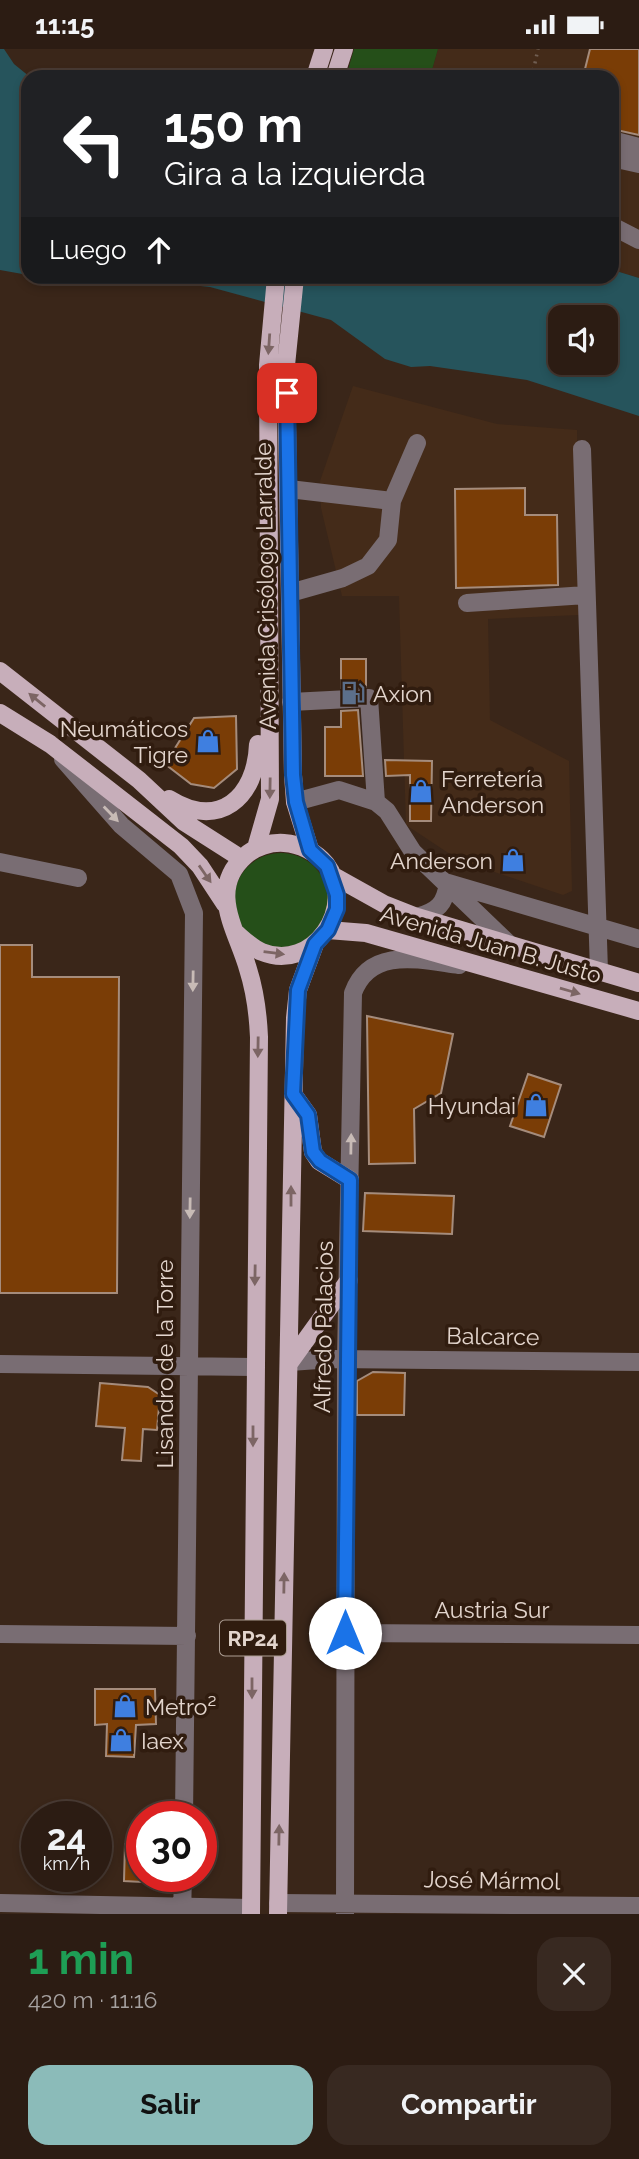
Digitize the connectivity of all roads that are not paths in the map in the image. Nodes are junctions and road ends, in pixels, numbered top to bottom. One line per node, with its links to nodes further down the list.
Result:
1 (619, 142): 2 (street)
2 (639, 147)
3 (619, 159): 4 (street)
4 (639, 164)
5 (619, 230): 6 (street)
6 (639, 240)
7 (275, 284): 18 (main road, Avenida Crisólogo Larralde, one-way to 18)
8 (294, 284): 11 (main road, Avenida Crisólogo Larralde)
9 (417, 443): 12 (street)
10 (582, 449): 14 (street)
11 (289, 489): 12 (street); 13 (main road, Avenida Crisólogo Larralde)
12 (392, 501): 13 (street)
13 (290, 593): 17 (main road, Avenida Crisólogo Larralde)
14 (586, 595): 15 (street); 32 (street)
15 (467, 603)
16 (0, 671): 21 (main road, one-way to 16)
17 (291, 702): 22 (main road, Avenida Crisólogo Larralde); 23 (street)
18 (269, 707): 21 (main road); 25 (main road, Avenida Crisólogo Larralde, one-way to 25)
19 (2, 720): 20 (main road)
20 (50, 744): 30 (main road, one-way to 30); 49 (street, Lisandro de la Torre, one-way to 49)
21 (139, 780): 25 (main road)
22 (296, 802): 23 (street); 24 (main road, Avenida Crisólogo Larralde)
23 (376, 802): 29 (street)
24 (310, 850): 25 (main road); 27 (main road)
25 (249, 854): 30 (main road)
26 (0, 862): 28 (street)
27 (332, 875): 31 (main road, Avenida Juan B. Justo); 33 (main road)
28 (78, 879)
29 (448, 883): 31 (street); 32 (street); 37 (street)
30 (225, 904): 34 (main road, RP24)
31 (417, 916): 37 (main road, Avenida Juan B. Justo)
32 (598, 927): 35 (street); 38 (street)
33 (328, 930): 36 (main road, RP24); 39 (main road, Avenida Juan B. Justo)
34 (236, 933): 36 (main road, RP24, one-way to 36); 50 (main road, RP24, one-way to 50)
35 (639, 939)
36 (315, 944): 42 (main road, RP24)
37 (509, 944): 38 (main road, Avenida Juan B. Justo)
38 (599, 971): 40 (main road, Avenida Juan B. Justo)
39 (504, 972): 41 (main road, Avenida Juan B. Justo, one-way to 41); 43 (street, Alfredo Palacios, one-way to 39)
40 (639, 983)
41 (639, 1011)
42 (293, 1094): 43 (main road); 46 (main road, RP24, one-way to 42)
43 (350, 1180): 44 (street, Alfredo Palacios)
44 (349, 1280): 45 (street, Alfredo Palacios); 46 (main road)
45 (346, 1359): 46 (street, Balcarce); 47 (street, Balcarce); 51 (street, Alfredo Palacios)
46 (289, 1362): 59 (main road, RP24, one-way to 46)
47 (639, 1362)
48 (0, 1364): 49 (street)
49 (187, 1367): 50 (street); 54 (street, Lisandro de la Torre)
50 (254, 1367): 62 (main road, RP24, one-way to 62)
51 (345, 1633): 53 (street, Austria Sur); 60 (street, Alfredo Palacios)
52 (0, 1634): 54 (street)
53 (639, 1635)
54 (187, 1636): 55 (street, Lisandro de la Torre)
55 (184, 1801)
56 (183, 1892): 61 (street)
57 (0, 1903): 61 (street)
58 (639, 1906): 60 (street, José Mármol)
59 (278, 1908): 60 (street, José Mármol)
60 (345, 1909)
61 (182, 1910): 62 (street)
62 (251, 1911)

